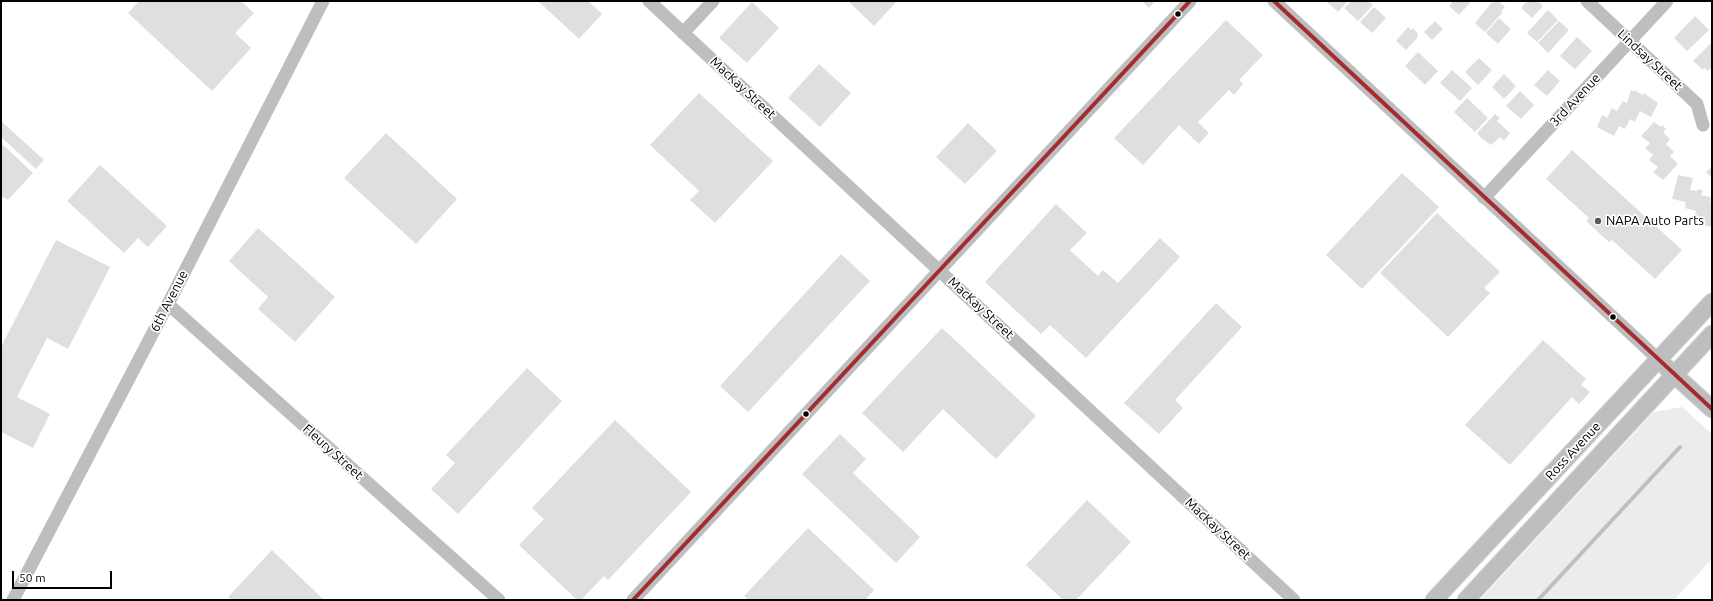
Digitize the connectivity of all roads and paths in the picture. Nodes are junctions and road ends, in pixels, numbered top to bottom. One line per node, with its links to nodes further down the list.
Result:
1 (323, 1): 14 (street, 6th Avenue)
2 (649, 1): 8 (street, MacKay Street)
3 (713, 1): 8 (street)
4 (1190, 1): 12 (street)
5 (1274, 1): 11 (street)
6 (1588, 1): 9 (street, Lindsay Street)
7 (1667, 1): 9 (street, 3rd Avenue)
8 (683, 33): 12 (street, MacKay Street)
9 (1630, 41): 10 (street, Lindsay Street); 11 (street, 3rd Avenue)
10 (1703, 125)
11 (1484, 198): 16 (street)
12 (940, 270): 21 (street); 22 (street, MacKay Street)
13 (1712, 302): 16 (main road, Ross Avenue)
14 (168, 304): 19 (street, 6th Avenue); 20 (street, Fleury Street)
15 (1712, 334): 17 (main road, Ross Avenue)
16 (1658, 359): 17 (main road); 23 (main road, Ross Avenue)
17 (1674, 375): 18 (main road); 24 (main road, Ross Avenue)
18 (1712, 409)
19 (13, 600)
20 (499, 600)
21 (633, 600)
22 (1294, 600)
23 (1434, 600)
24 (1466, 600)

